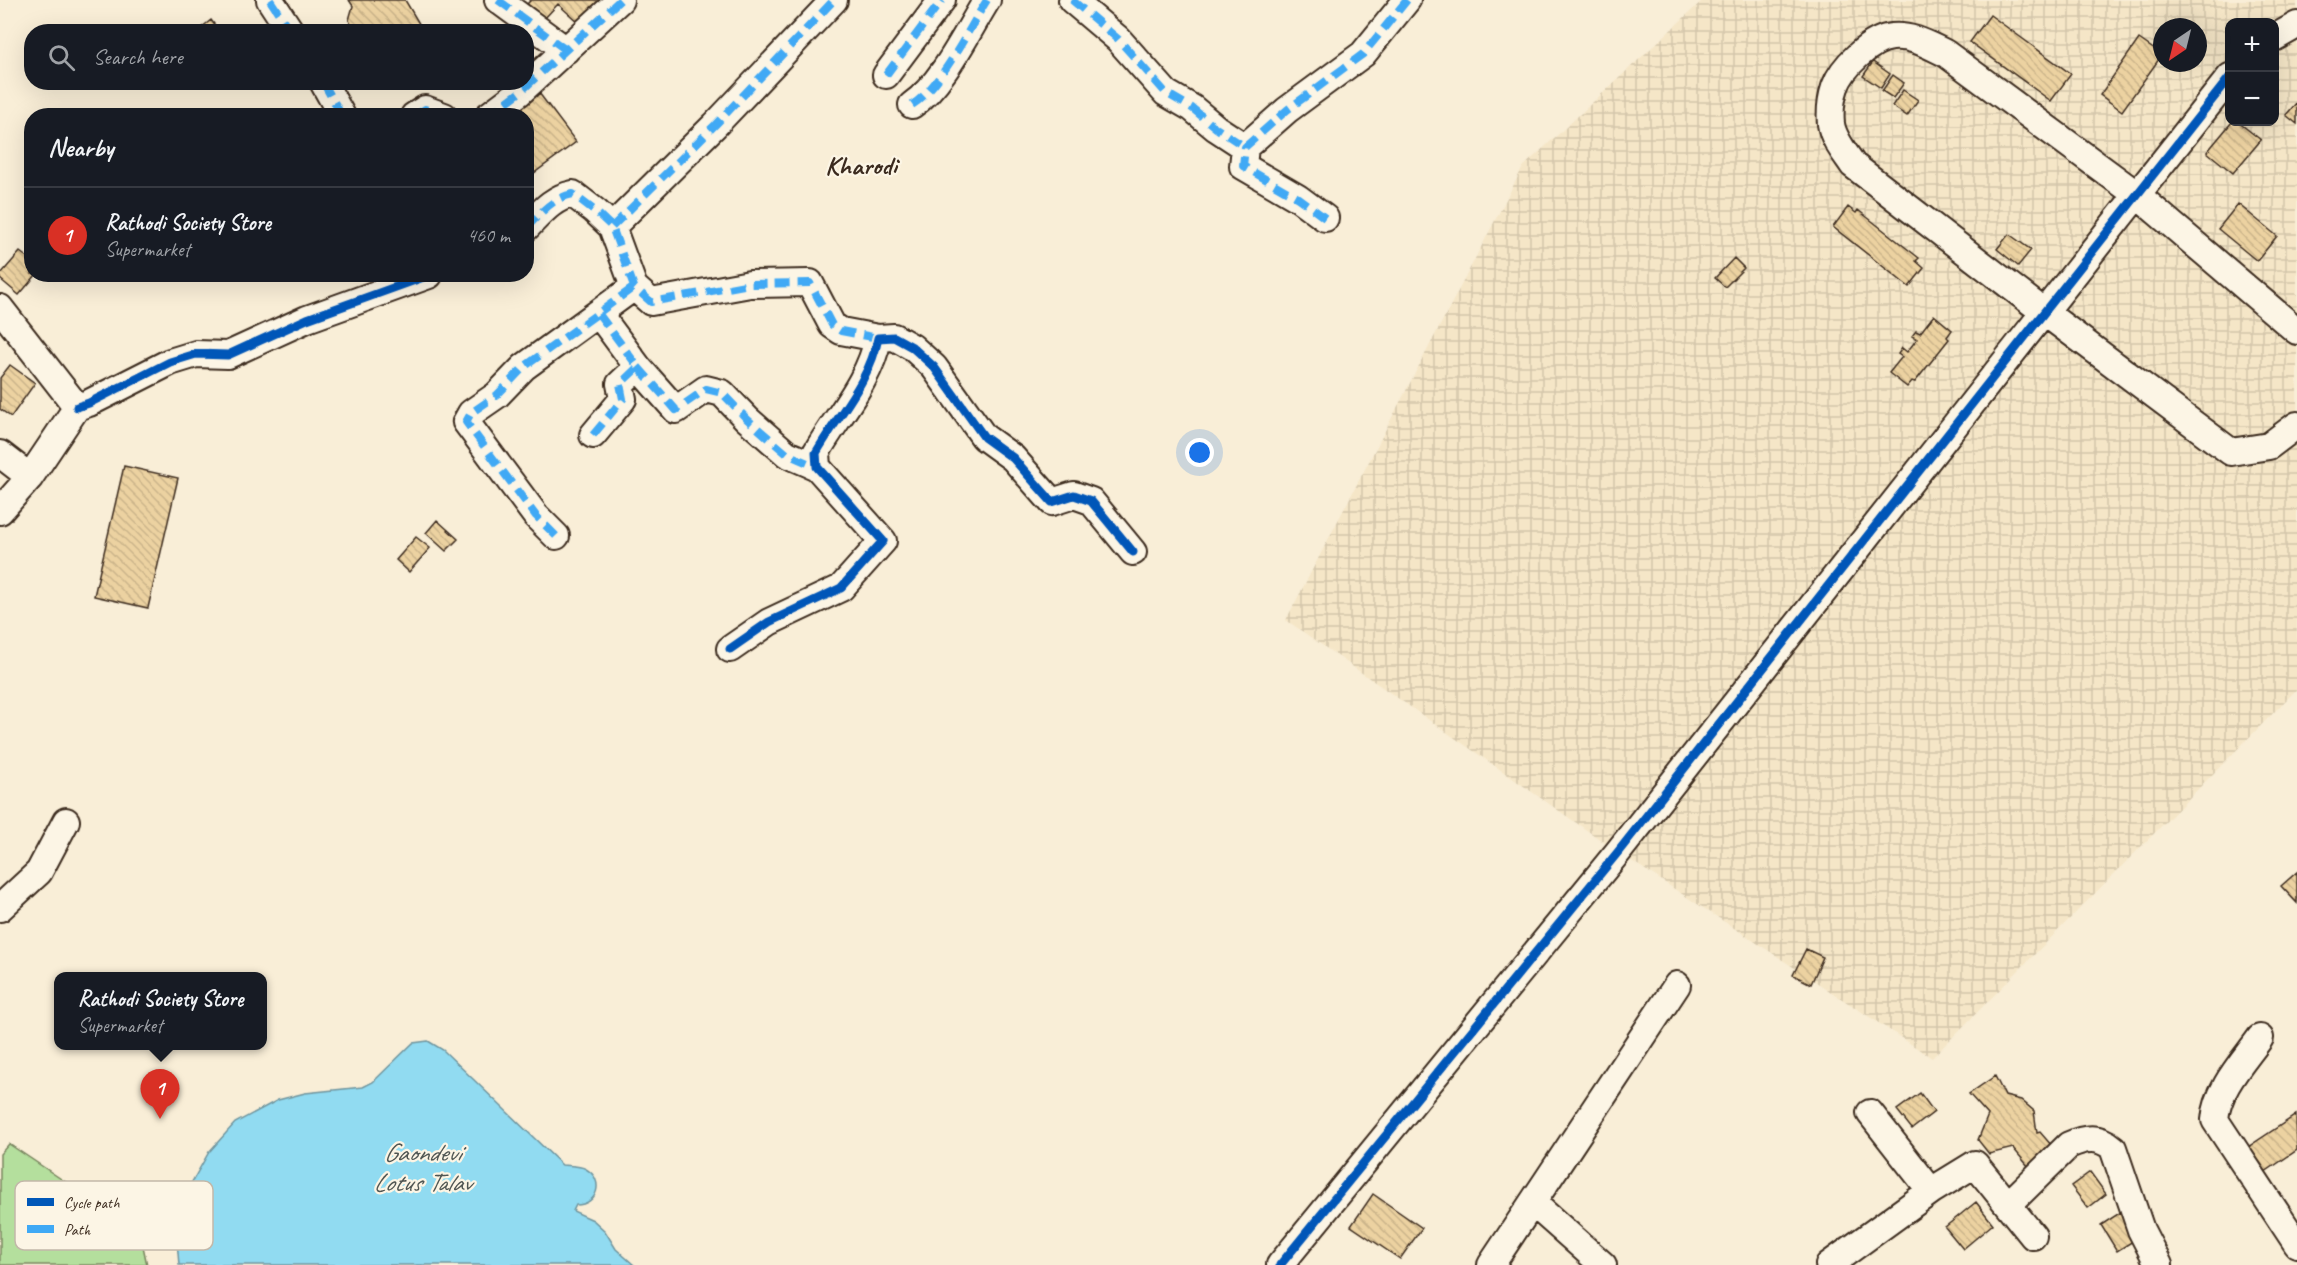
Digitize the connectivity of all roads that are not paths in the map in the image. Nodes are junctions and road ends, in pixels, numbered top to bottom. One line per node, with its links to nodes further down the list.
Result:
1 (270, 0): 9 (street)
2 (498, 0): 10 (street)
3 (620, 0): 14 (street)
4 (834, 0): 27 (street)
5 (942, 0): 15 (street)
6 (987, 0): 20 (street)
7 (1072, 0): 23 (street)
8 (1407, 0): 23 (street)
9 (286, 24)
10 (531, 24)
11 (2297, 25): 13 (street)
12 (534, 26): 14 (street)
13 (2279, 35)
14 (566, 50): 16 (street)
15 (886, 75)
16 (534, 79)
17 (2225, 82): 24 (street)
18 (327, 90): 21 (street)
19 (522, 90): 22 (street)
20 (912, 105)
21 (338, 108)
22 (499, 108)
23 (1245, 147): 25 (street)
24 (2136, 194): 31 (street); 31 (street); 33 (street)
25 (1325, 218)
26 (534, 220): 27 (street)
27 (612, 227): 29 (street)
28 (410, 282): 36 (street)
29 (634, 287): 32 (street); 34 (street)
30 (0, 308): 36 (street)
31 (2044, 312): 37 (street); 56 (street)
32 (598, 313): 35 (street); 43 (street)
33 (2297, 331)
34 (879, 338): 40 (street); 44 (street)
35 (638, 367): 38 (street); 40 (street)
36 (77, 407): 41 (street)
37 (2297, 425)
38 (593, 435)
39 (0, 454): 41 (street)
40 (817, 467): 45 (street)
41 (30, 477): 42 (street)
42 (0, 511)
43 (556, 536)
44 (1133, 552)
45 (730, 649)
46 (66, 821): 47 (street)
47 (0, 908)
48 (1677, 985): 52 (street)
49 (2260, 1038): 55 (street)
50 (1870, 1113): 51 (street)
51 (1931, 1191): 53 (street); 59 (street)
52 (1533, 1203): 57 (street); 58 (street)
53 (2008, 1205): 54 (street); 60 (street)
54 (2033, 1236)
55 (2297, 1244)
56 (1280, 1265)
57 (1491, 1265)
58 (1603, 1265)
59 (1829, 1265)
60 (2160, 1265)

